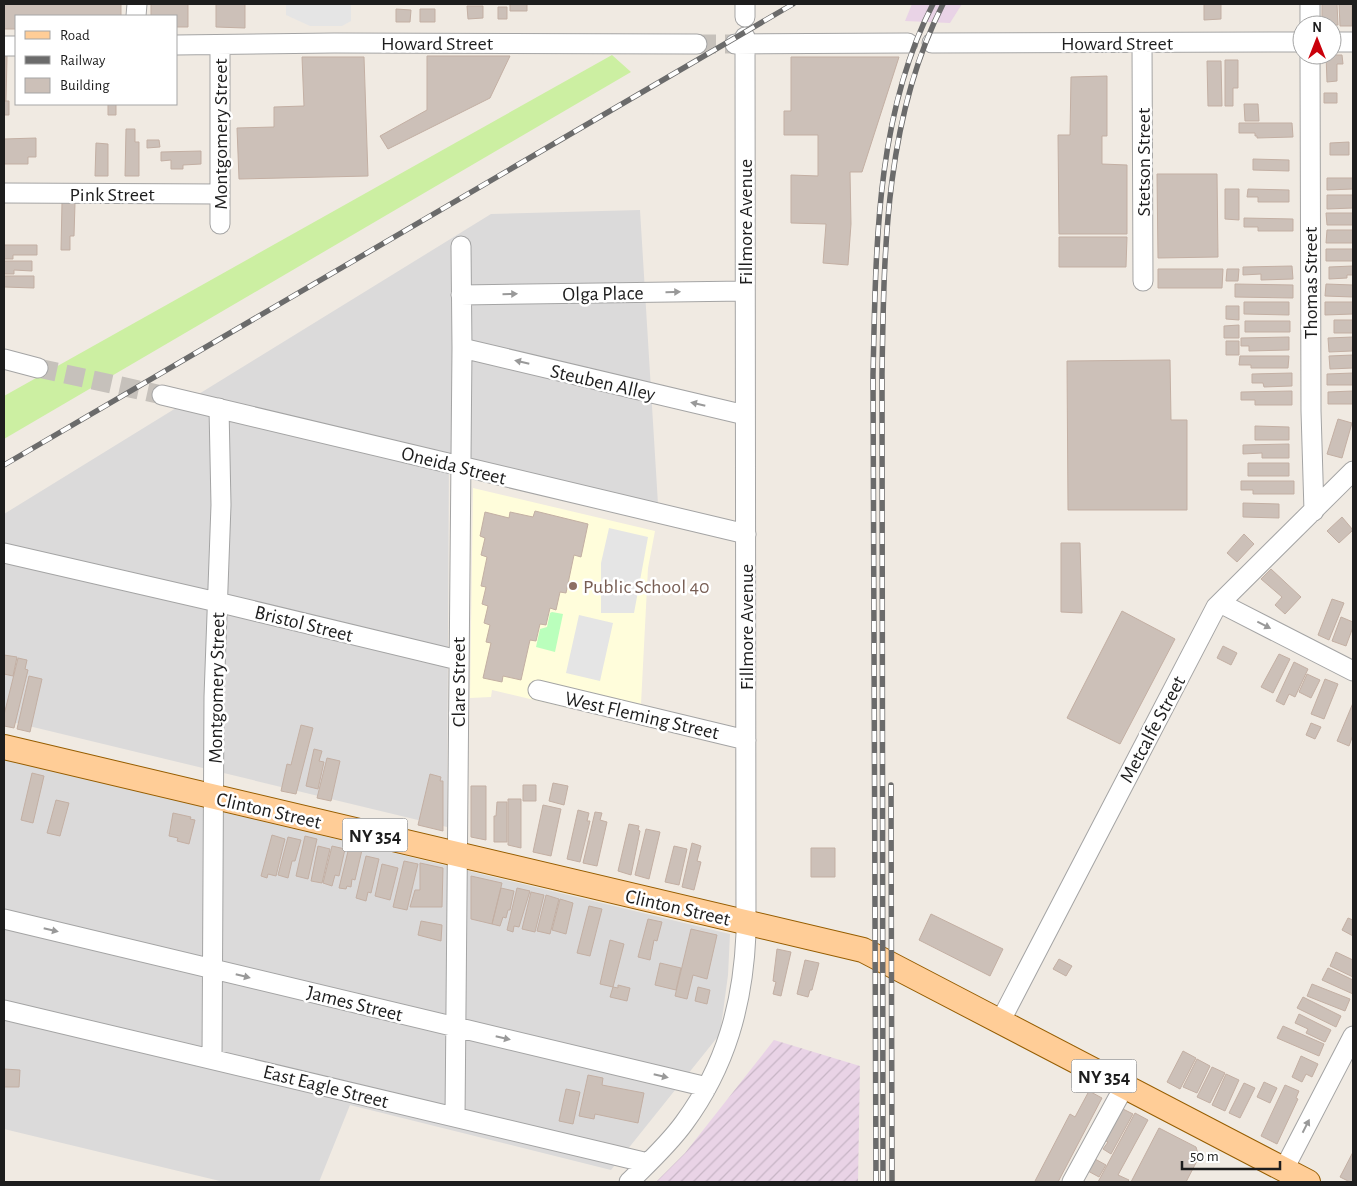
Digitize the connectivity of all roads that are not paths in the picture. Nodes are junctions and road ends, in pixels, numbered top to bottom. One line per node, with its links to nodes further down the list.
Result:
1 (1142, 42): 2 (street, Howard Street); 4 (street, Howard Street); 13 (street, Stetson Street)
2 (1292, 42)
3 (908, 43): 14 (street, Fillmore Avenue)
4 (932, 43)
5 (697, 44): 7 (street, Howard Street)
6 (178, 45): 7 (street, Howard Street)
7 (220, 45): 10 (street, Montgomery Street)
8 (1310, 65): 25 (street, Thomas Street)
9 (4, 193): 10 (street, Pink Street)
10 (220, 194): 11 (street, Montgomery Street)
11 (220, 224)
12 (461, 246): 15 (street, Clare Street)
13 (1143, 281)
14 (745, 291): 15 (street, Olga Place, one-way to 14); 21 (street, Fillmore Avenue)
15 (461, 295): 16 (street, Clare Street)
16 (462, 348): 21 (street, Steuben Alley, one-way to 16); 22 (street, Clare Street)
17 (4, 359): 18 (street)
18 (38, 368)
19 (162, 395): 20 (street, Oneida Street)
20 (219, 408): 22 (street, Oneida Street); 28 (street, Montgomery Street)
21 (745, 415): 26 (street, Fillmore Avenue)
22 (460, 466): 26 (street, Oneida Street); 30 (street, Clare Street)
23 (1353, 471): 24 (street, Metcalfe Street)
24 (1346, 490): 25 (street, Metcalfe Street)
25 (1314, 511): 29 (street, Metcalfe Street)
26 (746, 534): 33 (street, Fillmore Avenue)
27 (4, 553): 28 (street, Bristol Street)
28 (217, 602): 30 (street, Bristol Street); 35 (street, Montgomery Street)
29 (1220, 603): 31 (street, one-way to 31); 41 (street, Metcalfe Street)
30 (458, 660): 36 (street, Clare Street)
31 (1353, 671)
32 (538, 690): 33 (street, West Fleming Street)
33 (746, 740): 38 (street, Fillmore Avenue)
34 (4, 747): 35 (main road, Clinton Street / NY 354)
35 (215, 797): 36 (main road, Clinton Street / NY 354); 39 (street, Montgomery Street)
36 (457, 854): 38 (main road, Clinton Street / NY 354); 42 (street, Clare Street)
37 (4, 919): 39 (street, James Street, one-way to 39)
38 (746, 924): 41 (main road, Clinton Street / NY 354); 45 (street, Fillmore Avenue)
39 (213, 969): 42 (street, James Street, one-way to 42); 44 (street, Montgomery Street)
40 (4, 1010): 44 (street, East Eagle Street)
41 (1000, 1022): 46 (main road, Clinton Street / NY 354)
42 (456, 1027): 45 (street, James Street, one-way to 45); 47 (street, Clare Street)
43 (1353, 1036): 49 (street, one-way to 43)
44 (212, 1059): 47 (street, East Eagle Street)
45 (707, 1086): 48 (street, Fillmore Avenue)
46 (1124, 1087): 49 (main road, Clinton Street / NY 354); 51 (street)
47 (455, 1117): 48 (street, East Eagle Street)
48 (648, 1163): 50 (street, Fillmore Avenue)
49 (1284, 1169): 52 (main road, Clinton Street / NY 354)
50 (629, 1182)
51 (1072, 1182)
52 (1308, 1182)

